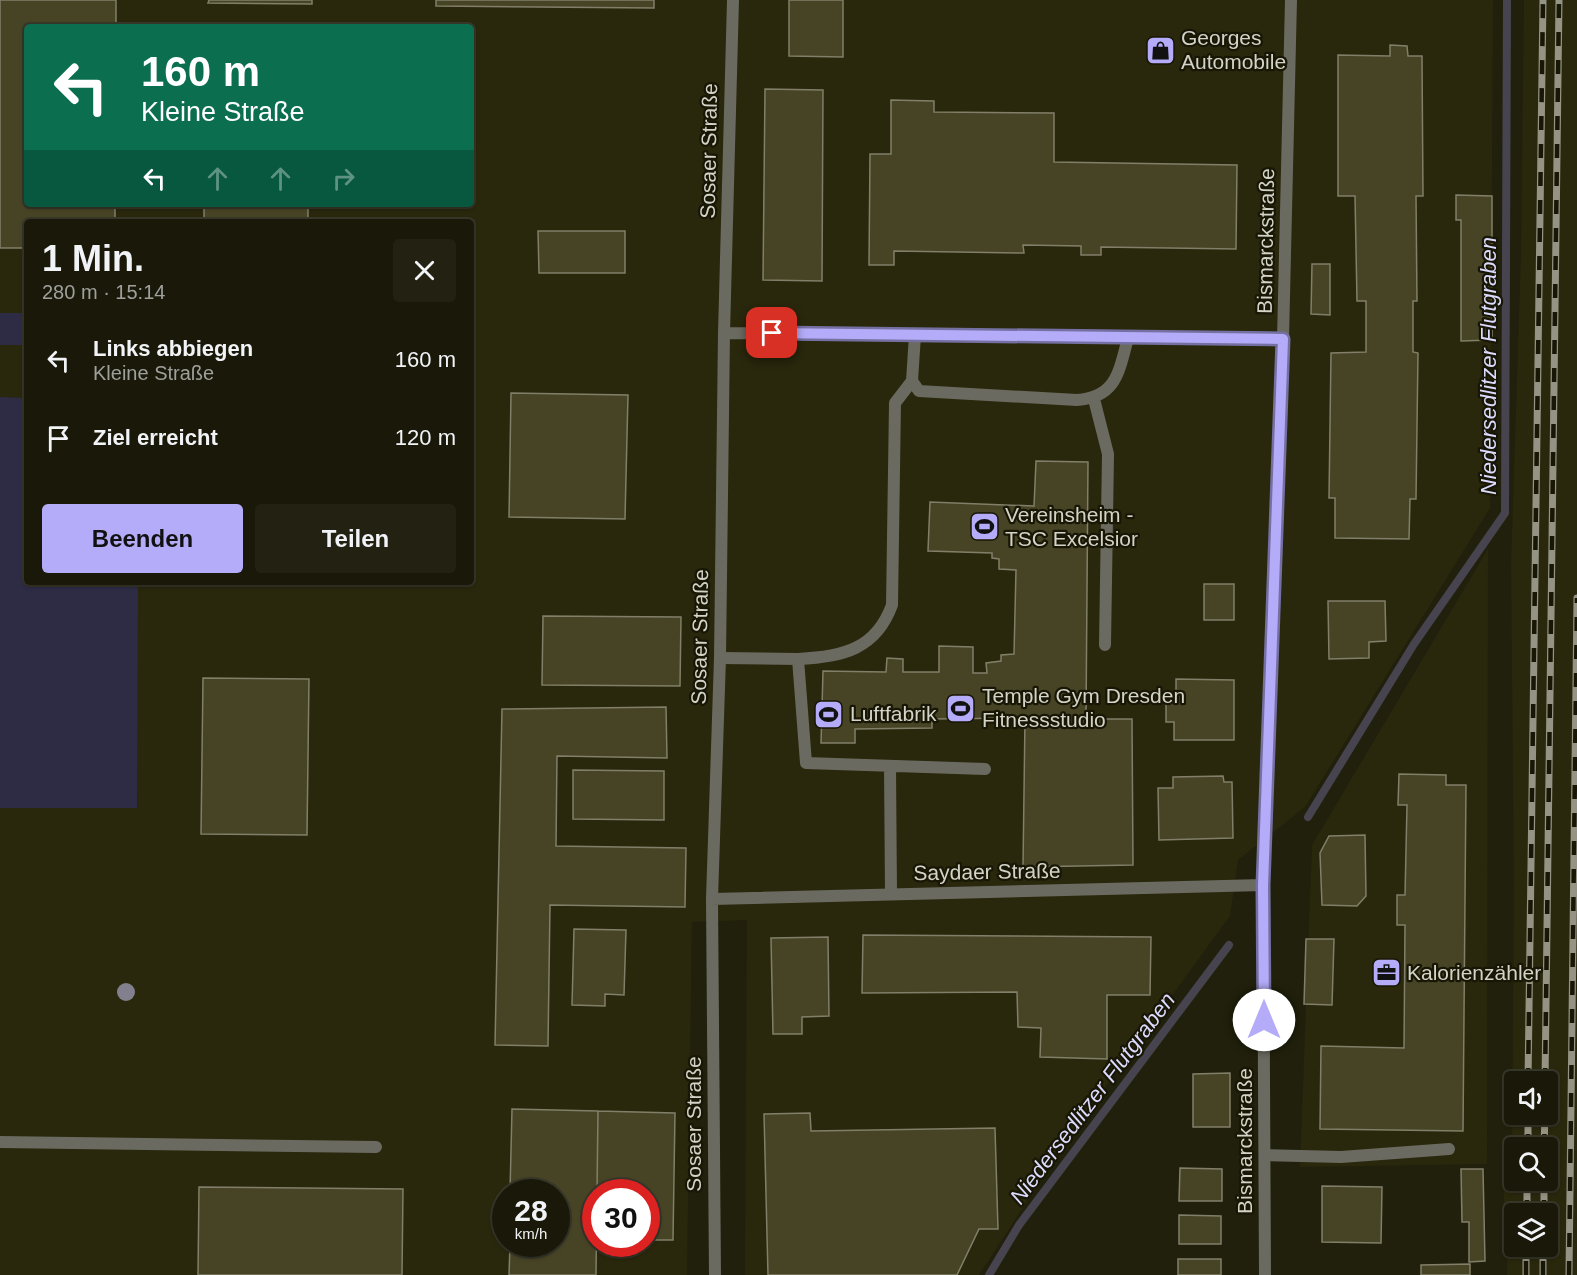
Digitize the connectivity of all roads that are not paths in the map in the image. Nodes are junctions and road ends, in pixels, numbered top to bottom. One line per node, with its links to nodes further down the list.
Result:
1 (733, 0): 3 (street, Sosaer Straße)
2 (1291, 0): 6 (street, Bismarckstraße)
3 (724, 333): 4 (street); 10 (street, Sosaer Straße)
4 (915, 335): 5 (street); 7 (street)
5 (1128, 338): 6 (street); 8 (street)
6 (1283, 339): 14 (street, Bismarckstraße)
7 (912, 381): 8 (street); 11 (street)
8 (1094, 399): 9 (street)
9 (1105, 645)
10 (720, 658): 11 (street); 16 (street, Sosaer Straße)
11 (798, 659): 12 (street)
12 (890, 766): 13 (street); 15 (street)
13 (985, 769)
14 (1263, 885): 15 (street, Saydaer Straße); 20 (street, Bismarckstraße)
15 (891, 894): 16 (street, Saydaer Straße)
16 (712, 899): 21 (street, Sosaer Straße)
17 (0, 1142): 18 (street)
18 (376, 1147)
19 (1449, 1149): 20 (street)
20 (1265, 1155): 22 (street, Bismarckstraße)
21 (715, 1275)
22 (1265, 1275)

